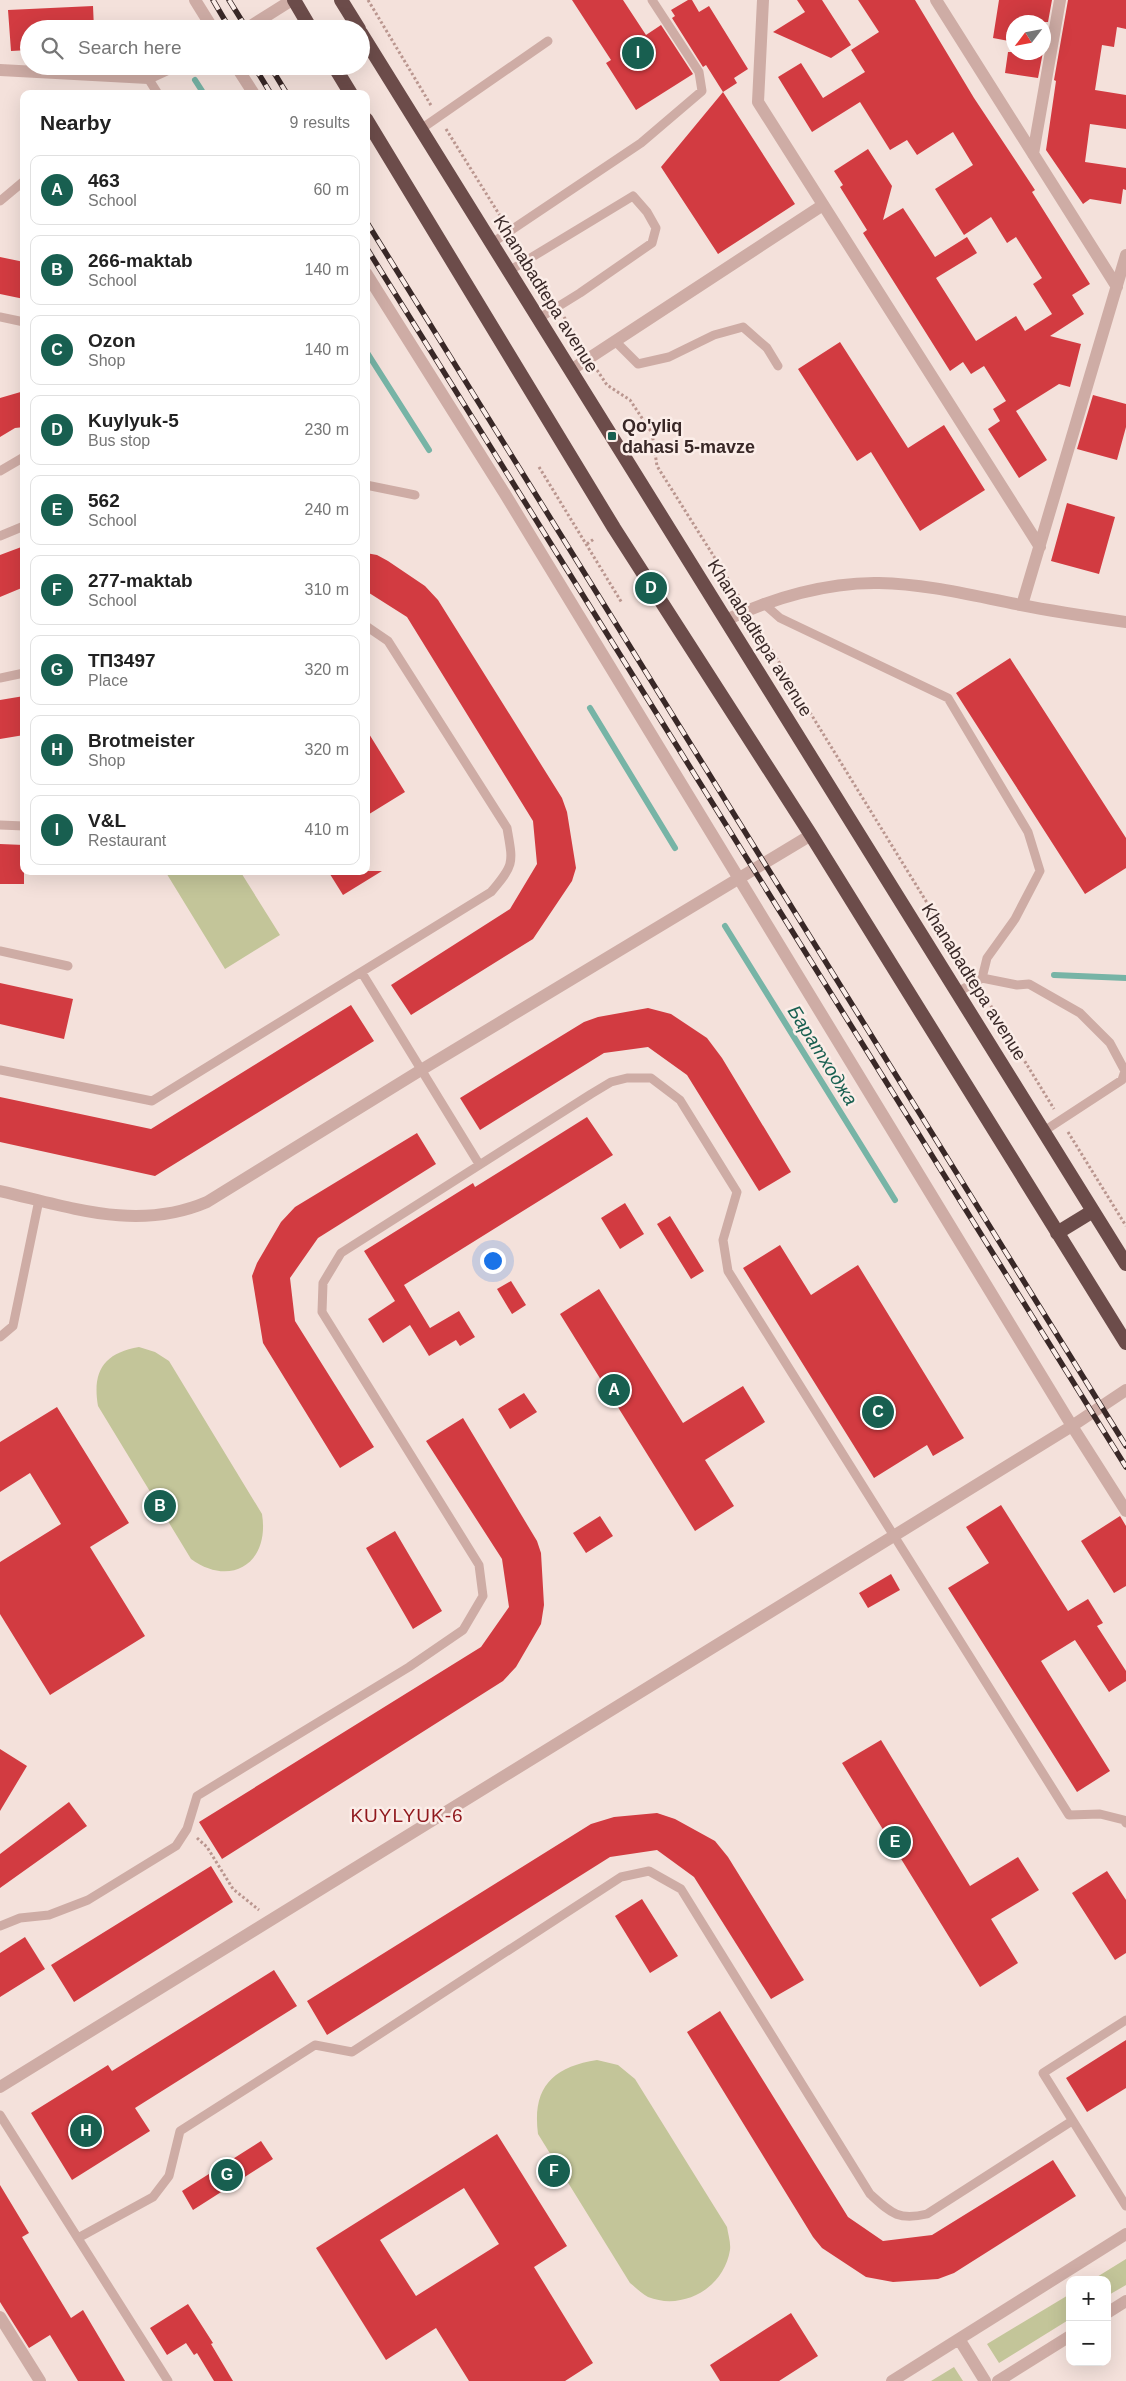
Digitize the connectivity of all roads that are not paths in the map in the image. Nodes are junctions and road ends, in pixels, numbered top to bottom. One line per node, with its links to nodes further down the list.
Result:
1 (195, 0): 8 (street)
2 (293, 0): 9 (street); 10 (highway)
3 (341, 0): 11 (highway)
4 (652, 0): 30 (lane)
5 (763, 0): 29 (street)
6 (936, 0): 26 (street)
7 (1060, 0): 26 (street)
8 (207, 20)
9 (261, 20)
10 (305, 20)
11 (353, 20)
12 (548, 41): 25 (lane)
13 (370, 47): 25 (highway, Khanabadtepa avenue)
14 (0, 70): 15 (street)
15 (20, 71)
16 (92, 75): 20 (street)
17 (154, 75): 20 (street)
18 (242, 75): 22 (street)
19 (339, 75): 23 (highway)
20 (148, 78): 21 (lane)
21 (156, 90)
22 (251, 90)
23 (349, 90)
24 (370, 126): 57 (highway)
25 (421, 129): 30 (highway, Khanabadtepa avenue)
26 (1033, 154): 34 (street)
27 (20, 184): 28 (lane)
28 (0, 201)
29 (824, 205): 38 (street); 47 (street)
30 (492, 243): 32 (highway, Khanabadtepa avenue)
31 (1126, 255): 34 (street)
32 (509, 271): 36 (highway, Khanabadtepa avenue); 36 (lane)
33 (370, 279): 58 (street)
34 (1116, 287): 47 (street)
35 (0, 317): 37 (lane)
36 (538, 319): 40 (highway, Khanabadtepa avenue)
37 (20, 321)
38 (615, 341): 39 (lane); 40 (street)
39 (778, 366)
40 (571, 370): 50 (highway, Khanabadtepa avenue)
41 (20, 460): 42 (lane)
42 (0, 471)
43 (370, 486): 44 (lane)
44 (414, 495)
45 (20, 528): 46 (lane)
46 (0, 536)
47 (1040, 546): 49 (street)
48 (763, 603): 49 (street); 50 (street); 62 (lane)
49 (1022, 606): 51 (street)
50 (726, 620): 63 (highway, Khanabadtepa avenue)
51 (1126, 622)
52 (370, 629): 61 (lane)
53 (20, 675): 54 (lane)
54 (0, 678)
55 (0, 826): 56 (lane)
56 (20, 826)
57 (811, 835): 58 (street); 71 (highway)
58 (739, 879): 65 (street); 76 (street)
59 (0, 951): 60 (lane)
60 (68, 966)
61 (362, 973): 64 (lane); 65 (lane)
62 (979, 980): 63 (lane); 66 (lane)
63 (958, 992): 66 (highway, Khanabadtepa avenue)
64 (0, 1070)
65 (421, 1070): 67 (lane); 69 (street)
66 (1044, 1131): 70 (highway, Khanabadtepa avenue)
67 (479, 1164): 78 (lane); 80 (lane)
68 (0, 1191): 69 (street)
69 (39, 1200): 73 (lane)
70 (1093, 1211): 71 (highway); 72 (highway, Khanabadtepa avenue)
71 (1057, 1234): 74 (highway)
72 (1126, 1264)
73 (0, 1337)
74 (1126, 1343)
75 (1126, 1390): 76 (street)
76 (1072, 1426): 77 (street); 78 (street)
77 (1126, 1511)
78 (893, 1536): 79 (lane); 82 (street)
79 (1126, 1823)
80 (0, 1926)
81 (1126, 2020): 84 (lane)
82 (0, 2087)
83 (0, 2115): 87 (lane)
84 (1072, 2121): 85 (lane); 87 (lane)
85 (1126, 2206)
86 (1126, 2234): 92 (street)
87 (78, 2238): 94 (lane)
88 (1126, 2301): 89 (street)
89 (1111, 2310)
90 (0, 2317): 93 (street)
91 (1066, 2338): 97 (street)
92 (959, 2339): 95 (street); 96 (street)
93 (40, 2381)
94 (168, 2381)
95 (892, 2381)
96 (986, 2381)
97 (998, 2381)

